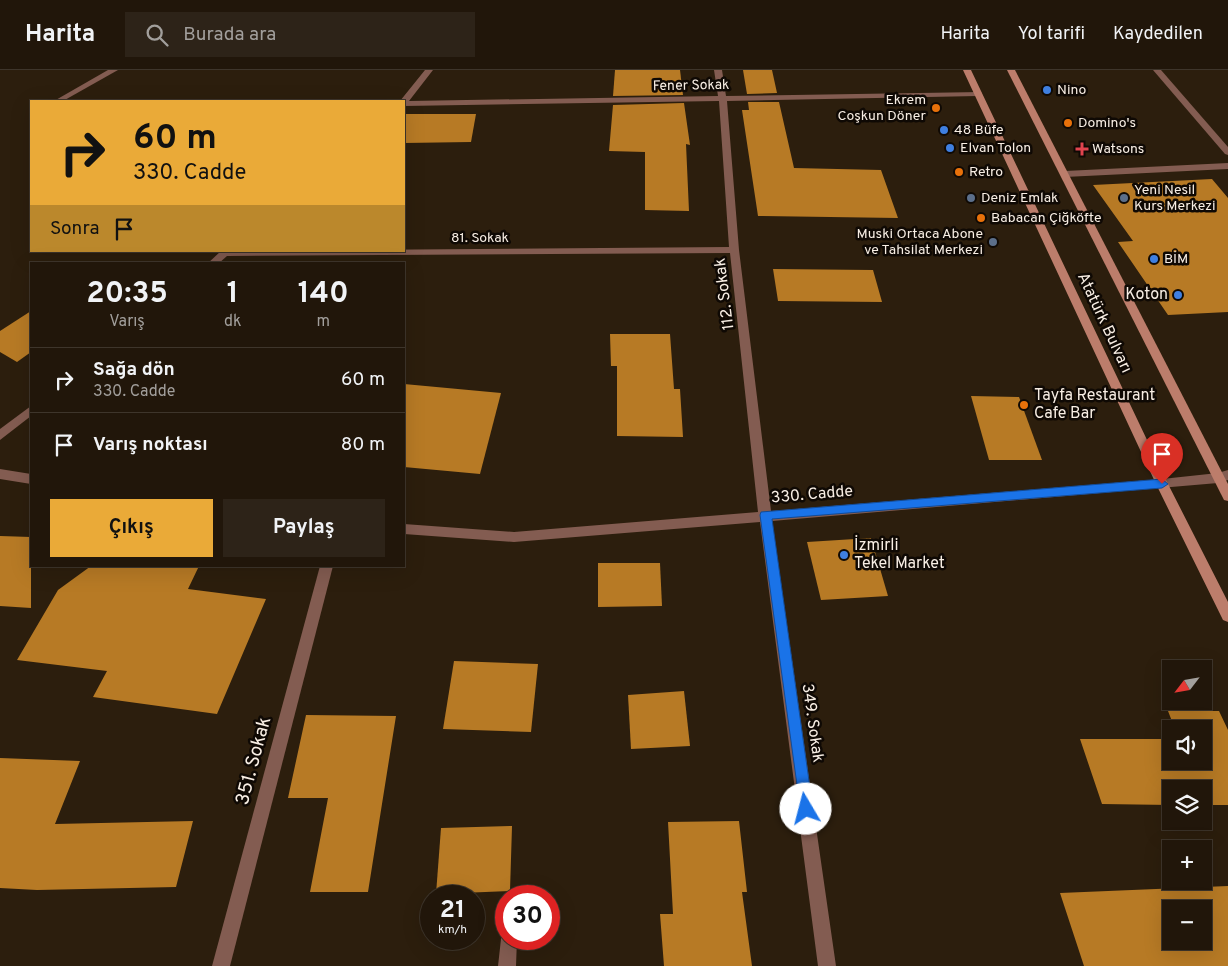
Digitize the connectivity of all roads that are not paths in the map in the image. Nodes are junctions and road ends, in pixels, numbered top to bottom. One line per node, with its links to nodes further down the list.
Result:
1 (114, 70): 9 (street)
2 (429, 70): 10 (street)
3 (718, 70): 8 (street, 112. Sokak)
4 (967, 70): 7 (main road, Atatürk Bulvarı)
5 (1011, 70): 14 (main road, Atatürk Bulvarı)
6 (1157, 70): 12 (street)
7 (978, 94): 8 (street, Fener Sokak); 24 (main road, Atatürk Bulvarı)
8 (723, 99): 11 (street, Fener Sokak); 15 (street, 112. Sokak)
9 (60, 100)
10 (405, 102)
11 (405, 103)
12 (1228, 152)
13 (1228, 166): 14 (street)
14 (1065, 174): 22 (main road, Atatürk Bulvarı)
15 (734, 250): 16 (street, 81. Sokak); 26 (street, 112. Sokak)
16 (405, 251)
17 (226, 252): 18 (street)
18 (214, 262)
19 (30, 411): 20 (street)
20 (0, 436)
21 (0, 474): 23 (street)
22 (1223, 476): 24 (street, 330. Cadde); 25 (main road, Atatürk Bulvarı)
23 (30, 479)
24 (1162, 484): 26 (street, 330. Cadde); 29 (main road, Atatürk Bulvarı)
25 (1228, 496)
26 (765, 515): 27 (street, 330. Cadde); 33 (street, 349. Sokak)
27 (405, 529)
28 (327, 567): 31 (street, 351. Sokak)
29 (1228, 616)
30 (508, 950): 32 (street)
31 (221, 966)
32 (507, 966)
33 (827, 966)

